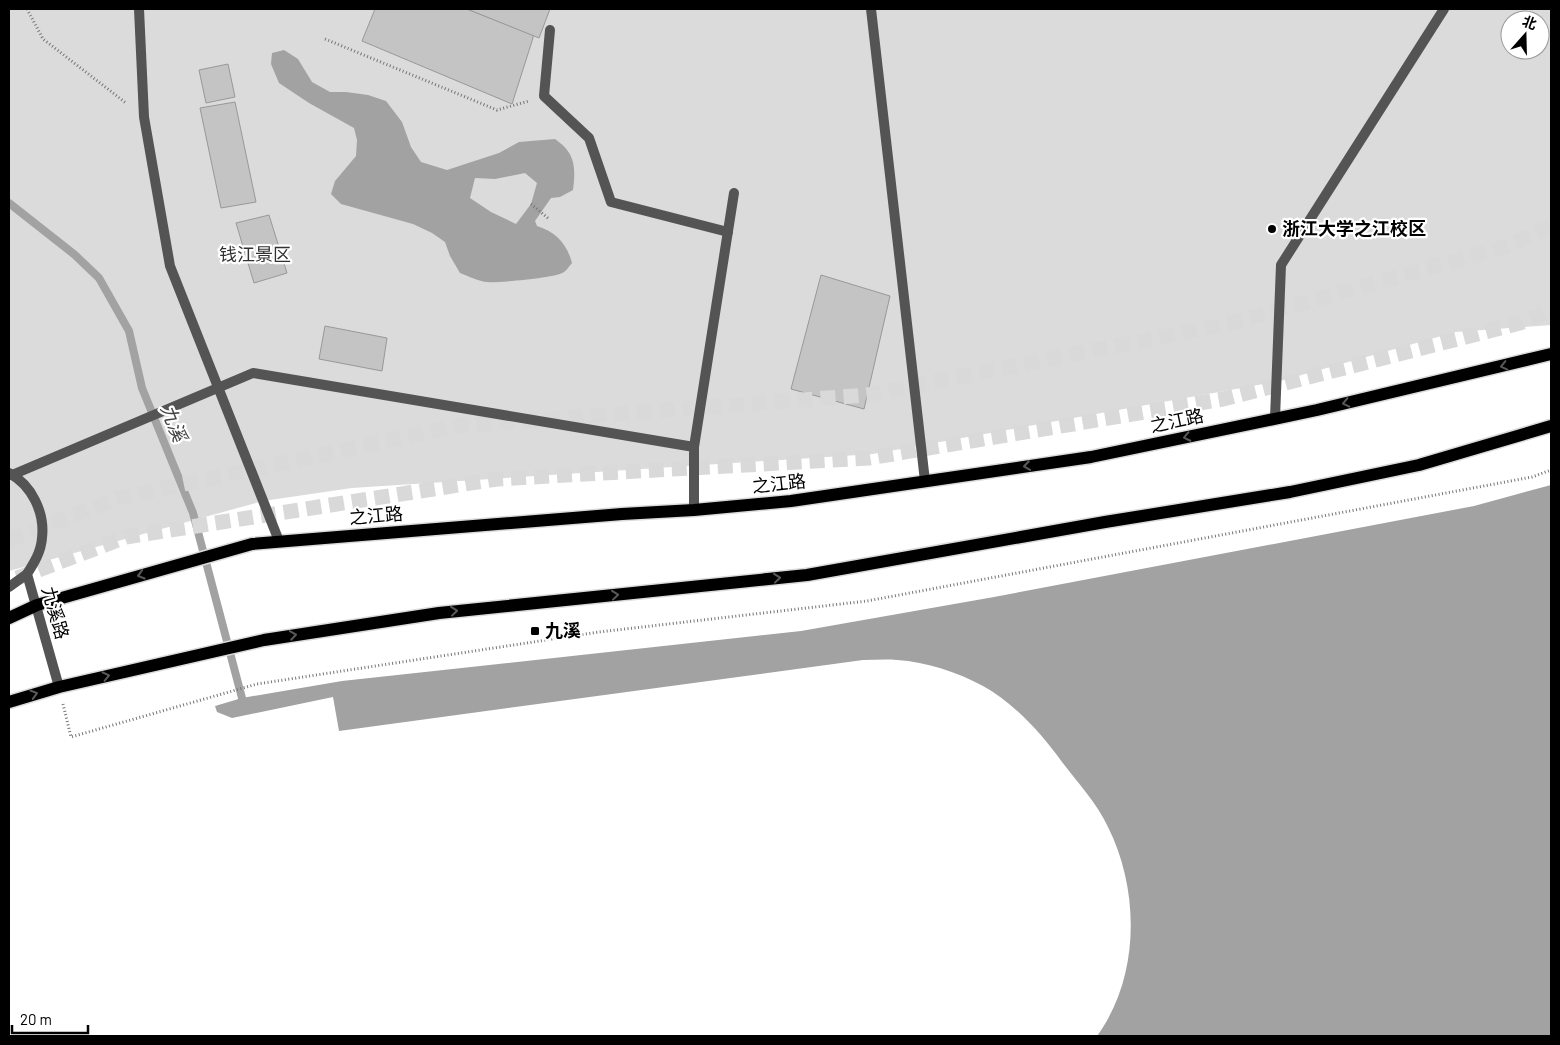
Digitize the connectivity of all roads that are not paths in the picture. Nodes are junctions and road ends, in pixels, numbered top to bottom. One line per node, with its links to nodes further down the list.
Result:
1 (139, 9): 14 (street)
2 (871, 9): 12 (street)
3 (1444, 9): 8 (street)
4 (550, 30): 6 (street)
5 (734, 193): 6 (street)
6 (728, 232): 10 (street)
7 (1551, 354): 8 (main road, 之江路, one-way to 8)
8 (1275, 418): 12 (main road, 之江路, one-way to 12)
9 (1551, 426): 19 (main road, one-way to 9)
10 (694, 447): 11 (street); 13 (street)
11 (10, 474): 15 (street, 九溪路)
12 (925, 481): 13 (main road, 之江路)
13 (694, 510): 14 (main road, 之江路)
14 (279, 541): 17 (main road, 之江路, one-way to 17)
15 (27, 574): 16 (street); 17 (street, 九溪路)
16 (9, 587)
17 (37, 605): 18 (main road, 之江路); 19 (street, 九溪路)
18 (9, 618)
19 (59, 687): 20 (main road, one-way to 19)
20 (9, 702)

